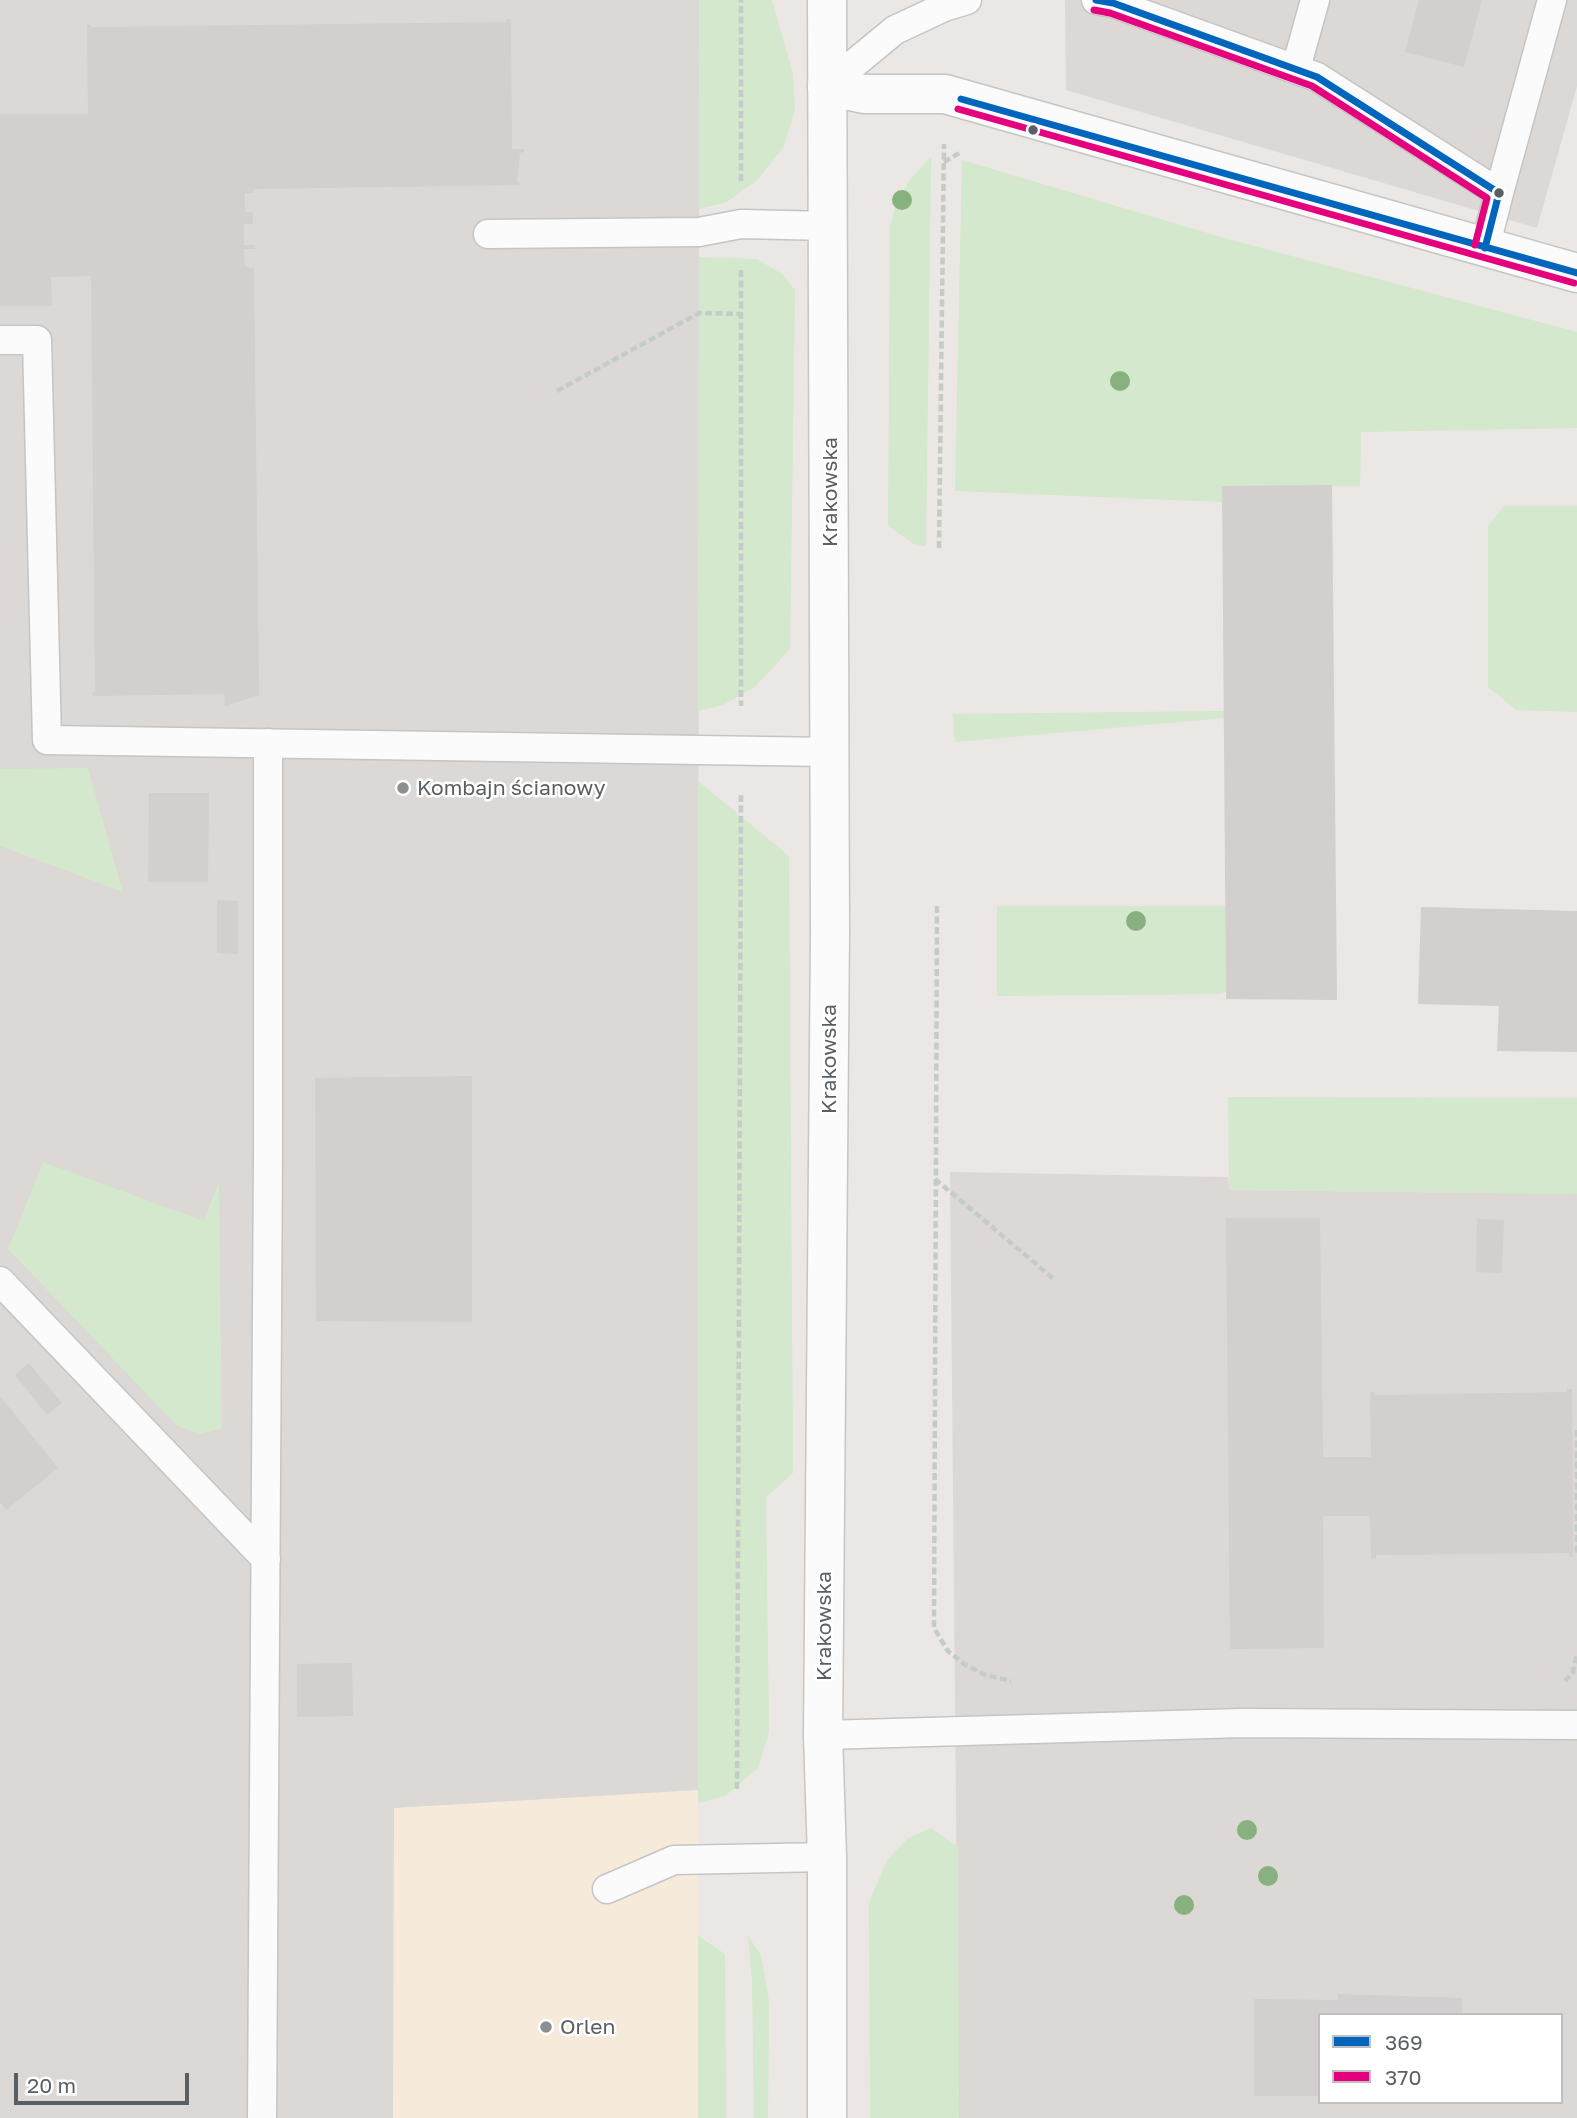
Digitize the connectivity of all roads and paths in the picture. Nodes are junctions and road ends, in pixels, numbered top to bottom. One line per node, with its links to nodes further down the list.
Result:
1 (741, 0): 11 (path)
2 (827, 0): 8 (street, Krakowska)
3 (967, 0): 8 (lane)
4 (1096, 0): 7 (lane)
5 (1315, 0): 7 (lane)
6 (1552, 0): 10 (lane)
7 (1296, 68): 10 (lane)
8 (827, 86): 12 (street, Krakowska); 14 (street)
9 (943, 162): 19 (path)
10 (1499, 193): 14 (lane)
11 (741, 224): 12 (lane); 13 (lane); 16 (path)
12 (829, 226): 22 (street, Krakowska)
13 (488, 234)
14 (1485, 248): 15 (street)
15 (1577, 273)
16 (741, 314): 18 (path); 21 (path)
17 (0, 340): 20 (lane)
18 (557, 391)
19 (939, 548)
20 (268, 743): 21 (lane); 29 (lane)
21 (742, 751): 22 (lane); 33 (path)
22 (830, 751): 32 (street, Krakowska)
23 (937, 906): 24 (path)
24 (935, 1179): 25 (path); 30 (path)
25 (1055, 1280)
26 (0, 1281): 29 (lane)
27 (1577, 1430): 28 (path)
28 (1577, 1556)
29 (266, 1559): 36 (lane)
30 (1015, 1682)
31 (1577, 1725): 32 (lane)
32 (823, 1735): 34 (street, Krakowska)
33 (737, 1790)
34 (827, 1857): 35 (lane); 37 (street, Krakowska)
35 (607, 1889)
36 (262, 2118)
37 (827, 2118)

